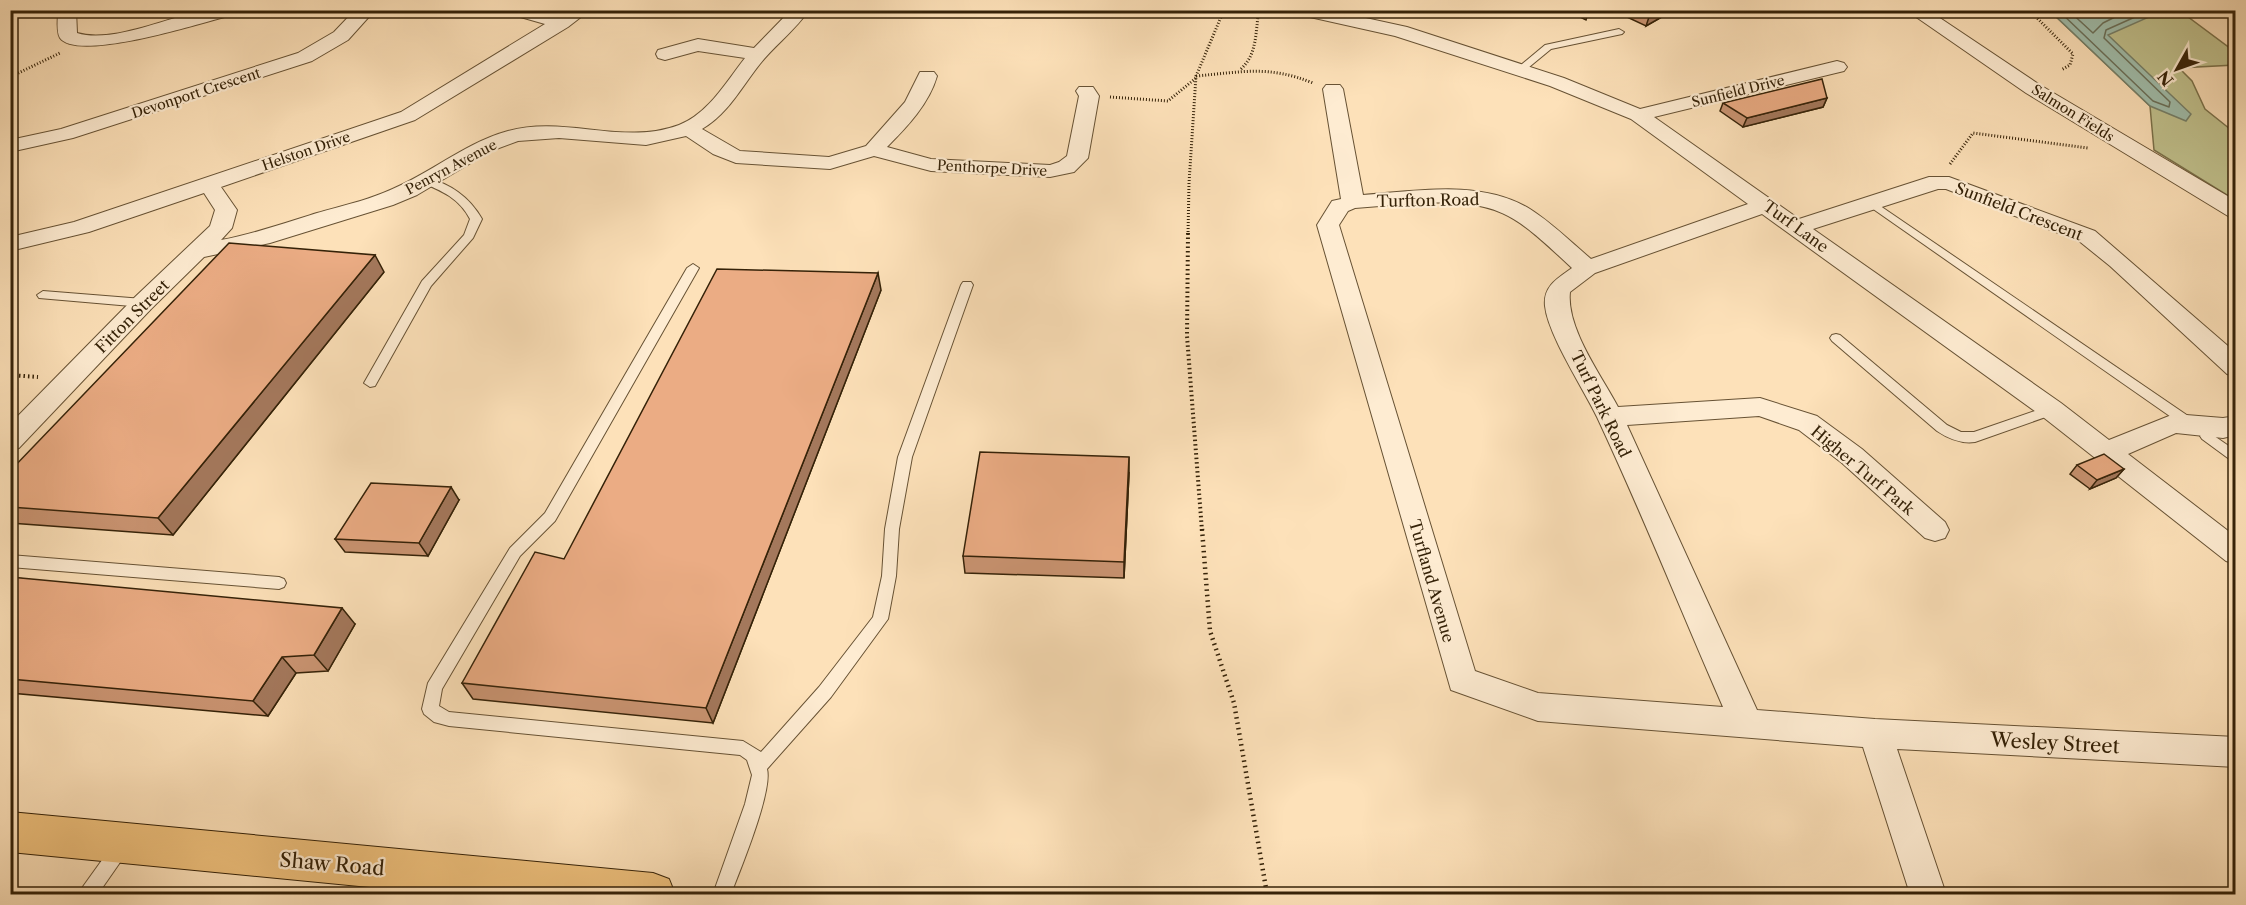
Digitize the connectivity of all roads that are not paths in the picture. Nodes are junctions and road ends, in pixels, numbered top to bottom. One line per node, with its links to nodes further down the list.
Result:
1 (67, 10): 2 (street)
2 (230, 10)
3 (366, 10): 20 (street, Devonport Crescent)
4 (516, 10): 9 (street)
5 (581, 10): 9 (street, Helston Drive)
6 (800, 10): 12 (street, Penryn Avenue)
7 (1301, 10): 14 (street, Turf Lane)
8 (1915, 10): 27 (street, Salmon Fields)
9 (562, 23): 23 (street, Helston Drive)
10 (1619, 32): 14 (lane)
11 (665, 54): 12 (street)
12 (758, 54): 19 (street, Penryn Avenue)
13 (1837, 67): 18 (street, Sunfield Drive)
14 (1520, 70): 18 (street, Turf Lane)
15 (927, 76): 21 (street)
16 (1333, 89): 24 (street)
17 (1087, 93): 21 (street, Penthorpe Drive)
18 (1638, 115): 26 (street, Turf Lane)
19 (689, 129): 21 (street); 22 (street, Penryn Avenue)
20 (10, 146)
21 (873, 150)
22 (425, 180): 30 (street, Penryn Avenue); 38 (lane)
23 (209, 184): 29 (street, Helston Drive); 30 (street, Fitton Street)
24 (1353, 202): 32 (street, Turfton Road); 50 (street, Turfland Avenue)
25 (1870, 202): 28 (street, Sunfield Crescent); 37 (street, Sunfield Crescent); 42 (lane)
26 (1767, 205): 28 (street, Turf Lane); 32 (street, Turf Park Road)
27 (2235, 211)
28 (1797, 227): 39 (street, Turf Lane)
29 (10, 244)
30 (197, 251): 35 (street, Fitton Street)
31 (693, 268): 53 (lane)
32 (1587, 268): 40 (street, Turf Park Road)
33 (967, 285): 53 (lane)
34 (43, 295): 35 (lane)
35 (143, 303): 43 (street, Fitton Street)
36 (1836, 338): 39 (lane)
37 (2235, 368)
38 (370, 383)
39 (2052, 410): 44 (street, Turf Lane)
40 (1610, 417): 46 (street, Higher Turf Park); 50 (street, Turf Park Road)
41 (2235, 425): 42 (street)
42 (2199, 430): 44 (street); 45 (lane)
43 (10, 441)
44 (2107, 452): 47 (street, Turf Lane)
45 (2235, 459)
46 (1935, 530)
47 (2235, 554)
48 (10, 561): 49 (lane)
49 (279, 583)
50 (1746, 722): 51 (street, Turfland Avenue)
51 (1875, 734): 52 (street, Wesley Street); 59 (street)
52 (2235, 752)
53 (759, 766): 58 (lane)
54 (10, 832): 55 (main road, Shaw Road)
55 (124, 844): 56 (lane); 57 (main road, Shaw Road)
56 (88, 894)
57 (653, 894)
58 (722, 894)
59 (1928, 894)

